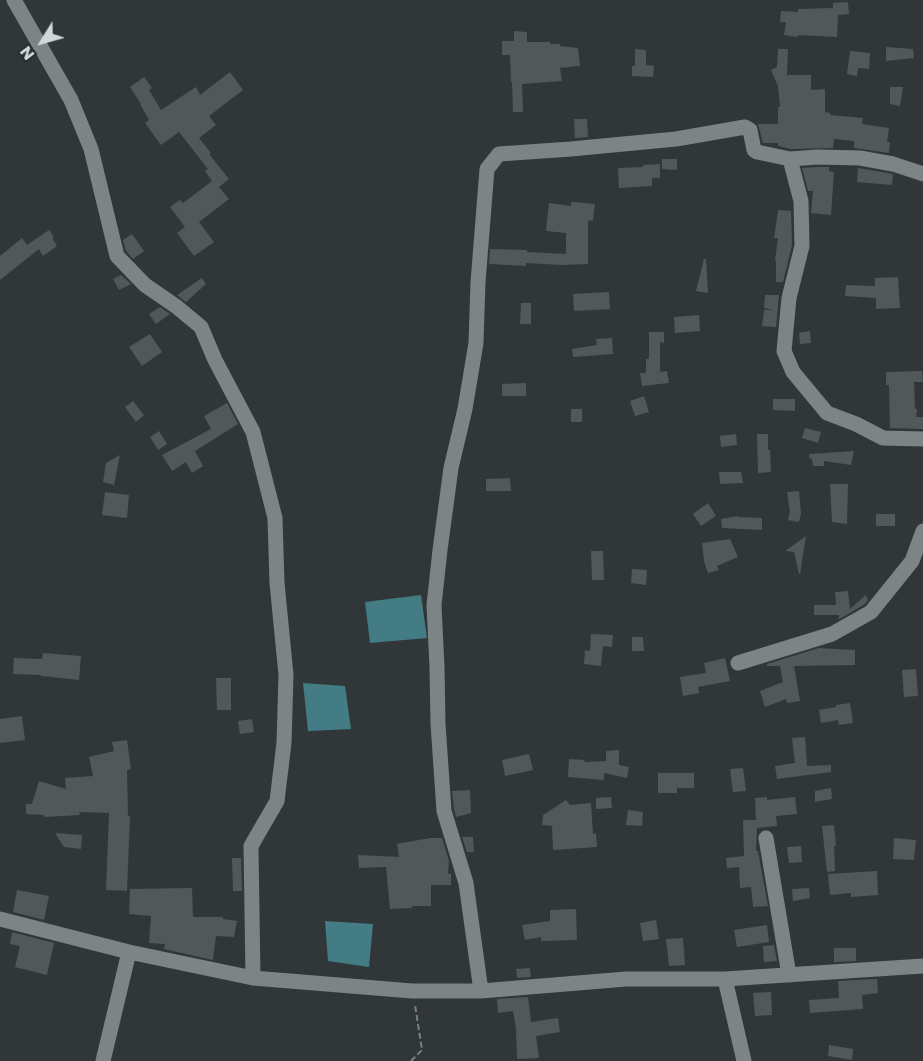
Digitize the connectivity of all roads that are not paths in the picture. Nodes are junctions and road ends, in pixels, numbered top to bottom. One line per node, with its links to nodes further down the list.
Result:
1 (14, 0): 12 (street)
2 (790, 159): 3 (street); 4 (street); 14 (street)
3 (923, 174)
4 (923, 439)
5 (923, 531): 6 (street)
6 (738, 663)
7 (766, 838): 11 (street)
8 (0, 919): 9 (street)
9 (129, 952): 12 (street); 15 (street)
10 (923, 966): 11 (street)
11 (789, 975): 13 (street)
12 (253, 978): 14 (street)
13 (725, 979): 14 (street); 16 (street)
14 (481, 991)
15 (103, 1061)
16 (744, 1061)

